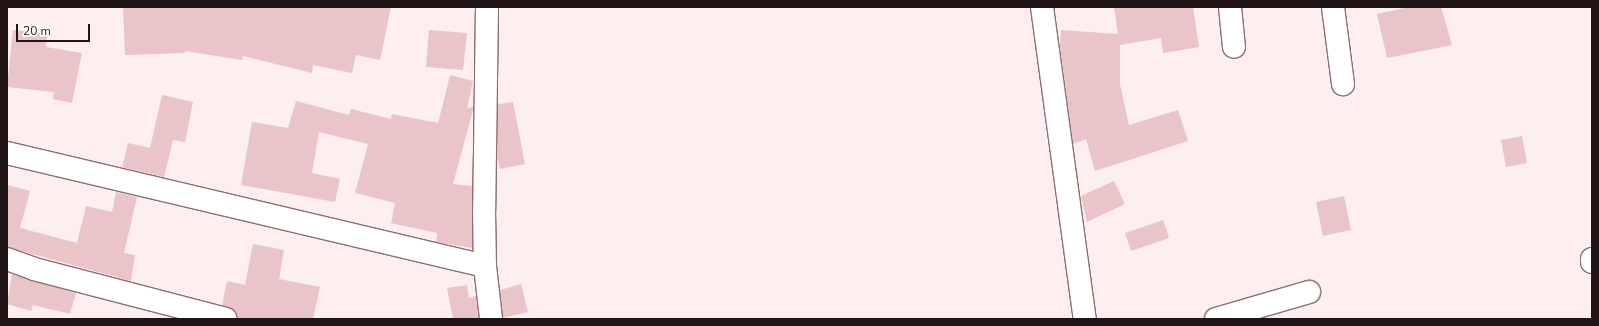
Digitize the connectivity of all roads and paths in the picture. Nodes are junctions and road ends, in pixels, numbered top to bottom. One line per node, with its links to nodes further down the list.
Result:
1 (487, 7): 11 (street)
2 (1042, 7): 16 (street)
3 (1230, 7): 5 (street)
4 (1333, 7): 6 (street)
5 (1234, 47)
6 (1343, 84)
7 (7, 153): 11 (street)
8 (7, 259): 14 (street)
9 (1592, 259): 10 (street)
10 (1592, 262)
11 (485, 266): 15 (street)
12 (1309, 292): 13 (street)
13 (1230, 317)
14 (226, 319)
15 (491, 319)
16 (1085, 319)

